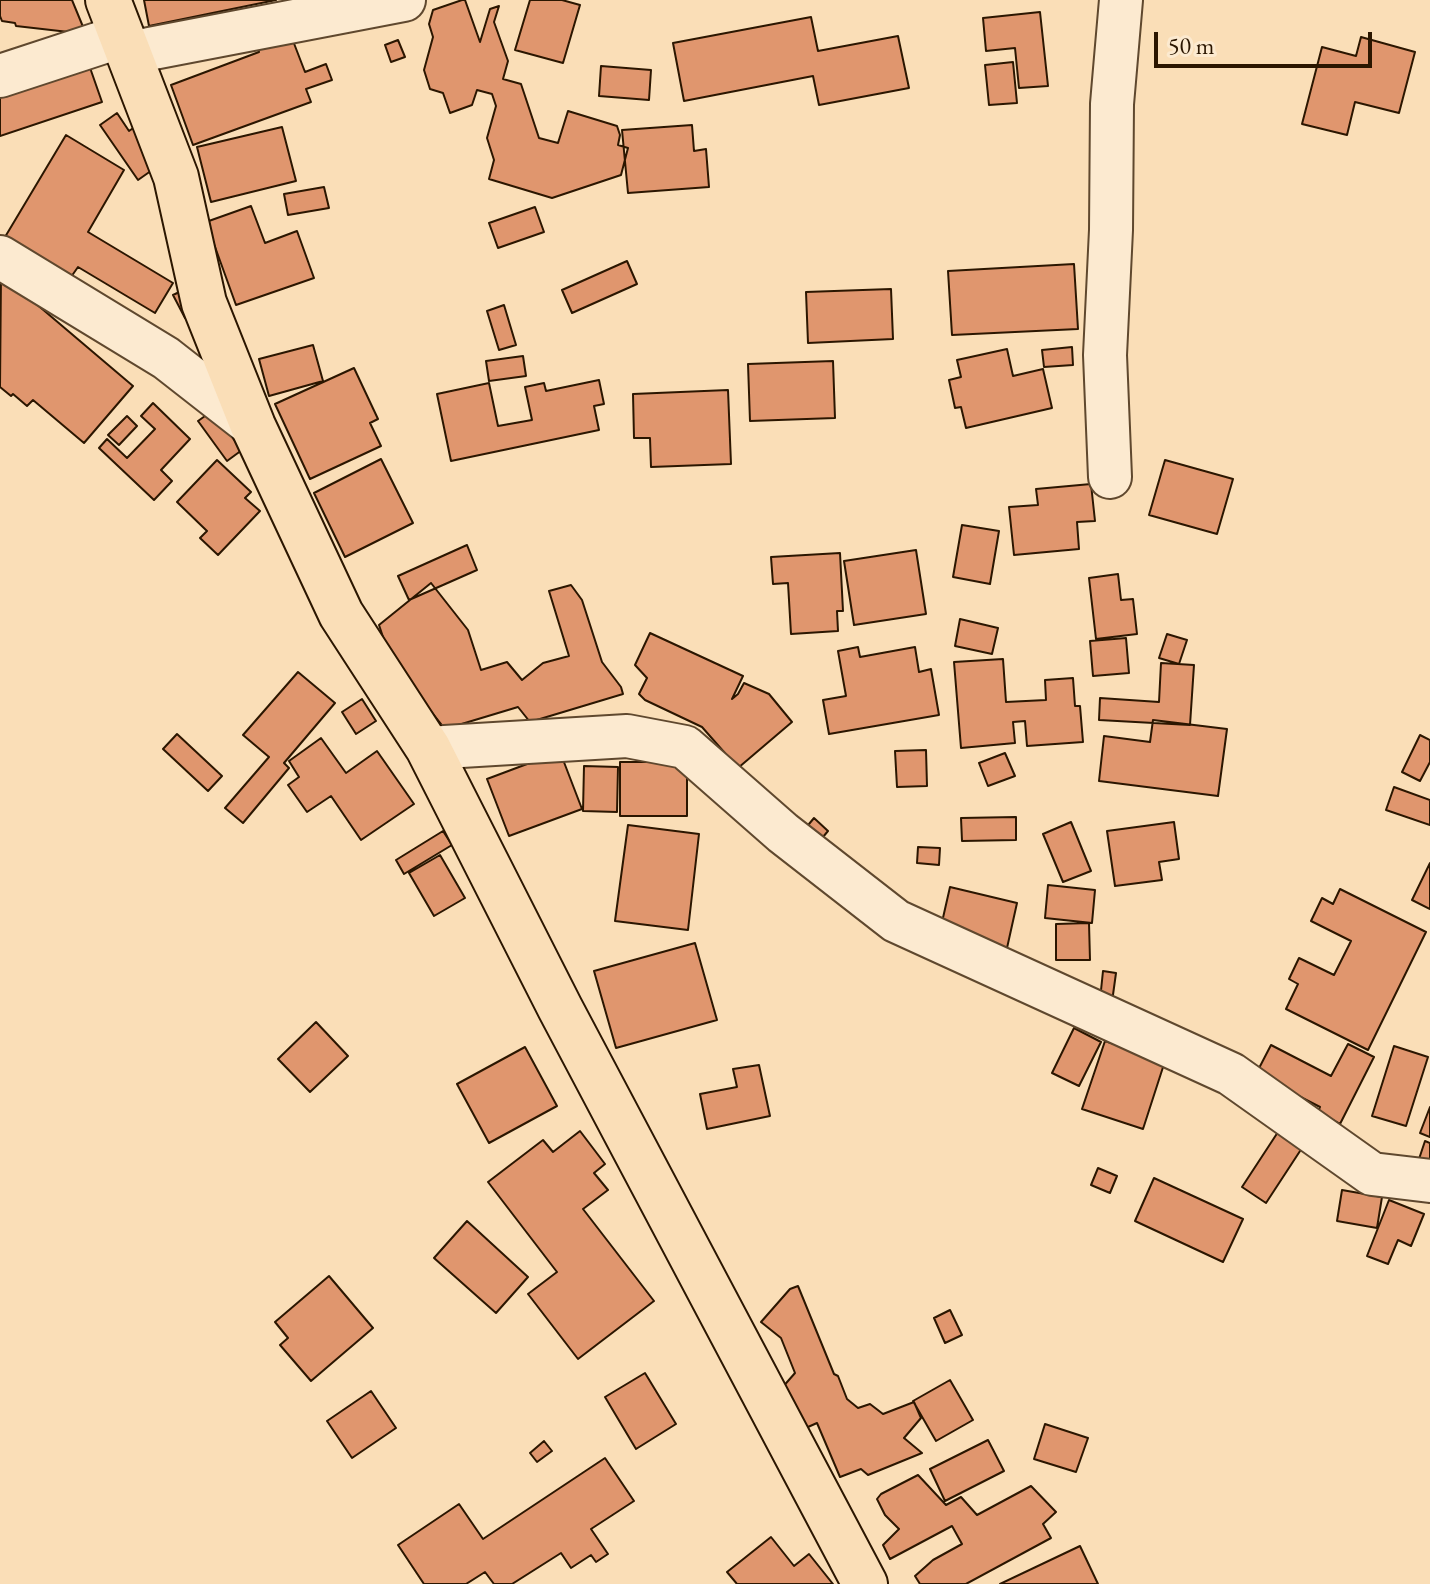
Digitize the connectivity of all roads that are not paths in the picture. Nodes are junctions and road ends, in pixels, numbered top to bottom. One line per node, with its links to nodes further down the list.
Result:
1 (404, 0): 3 (street)
2 (1121, 0): 7 (street)
3 (119, 30): 4 (street); 6 (main road)
4 (0, 76)
5 (0, 257): 6 (street)
6 (253, 426): 8 (main road)
7 (1110, 477)
8 (428, 748): 9 (street); 10 (main road)
9 (1430, 1181)
10 (865, 1584)

